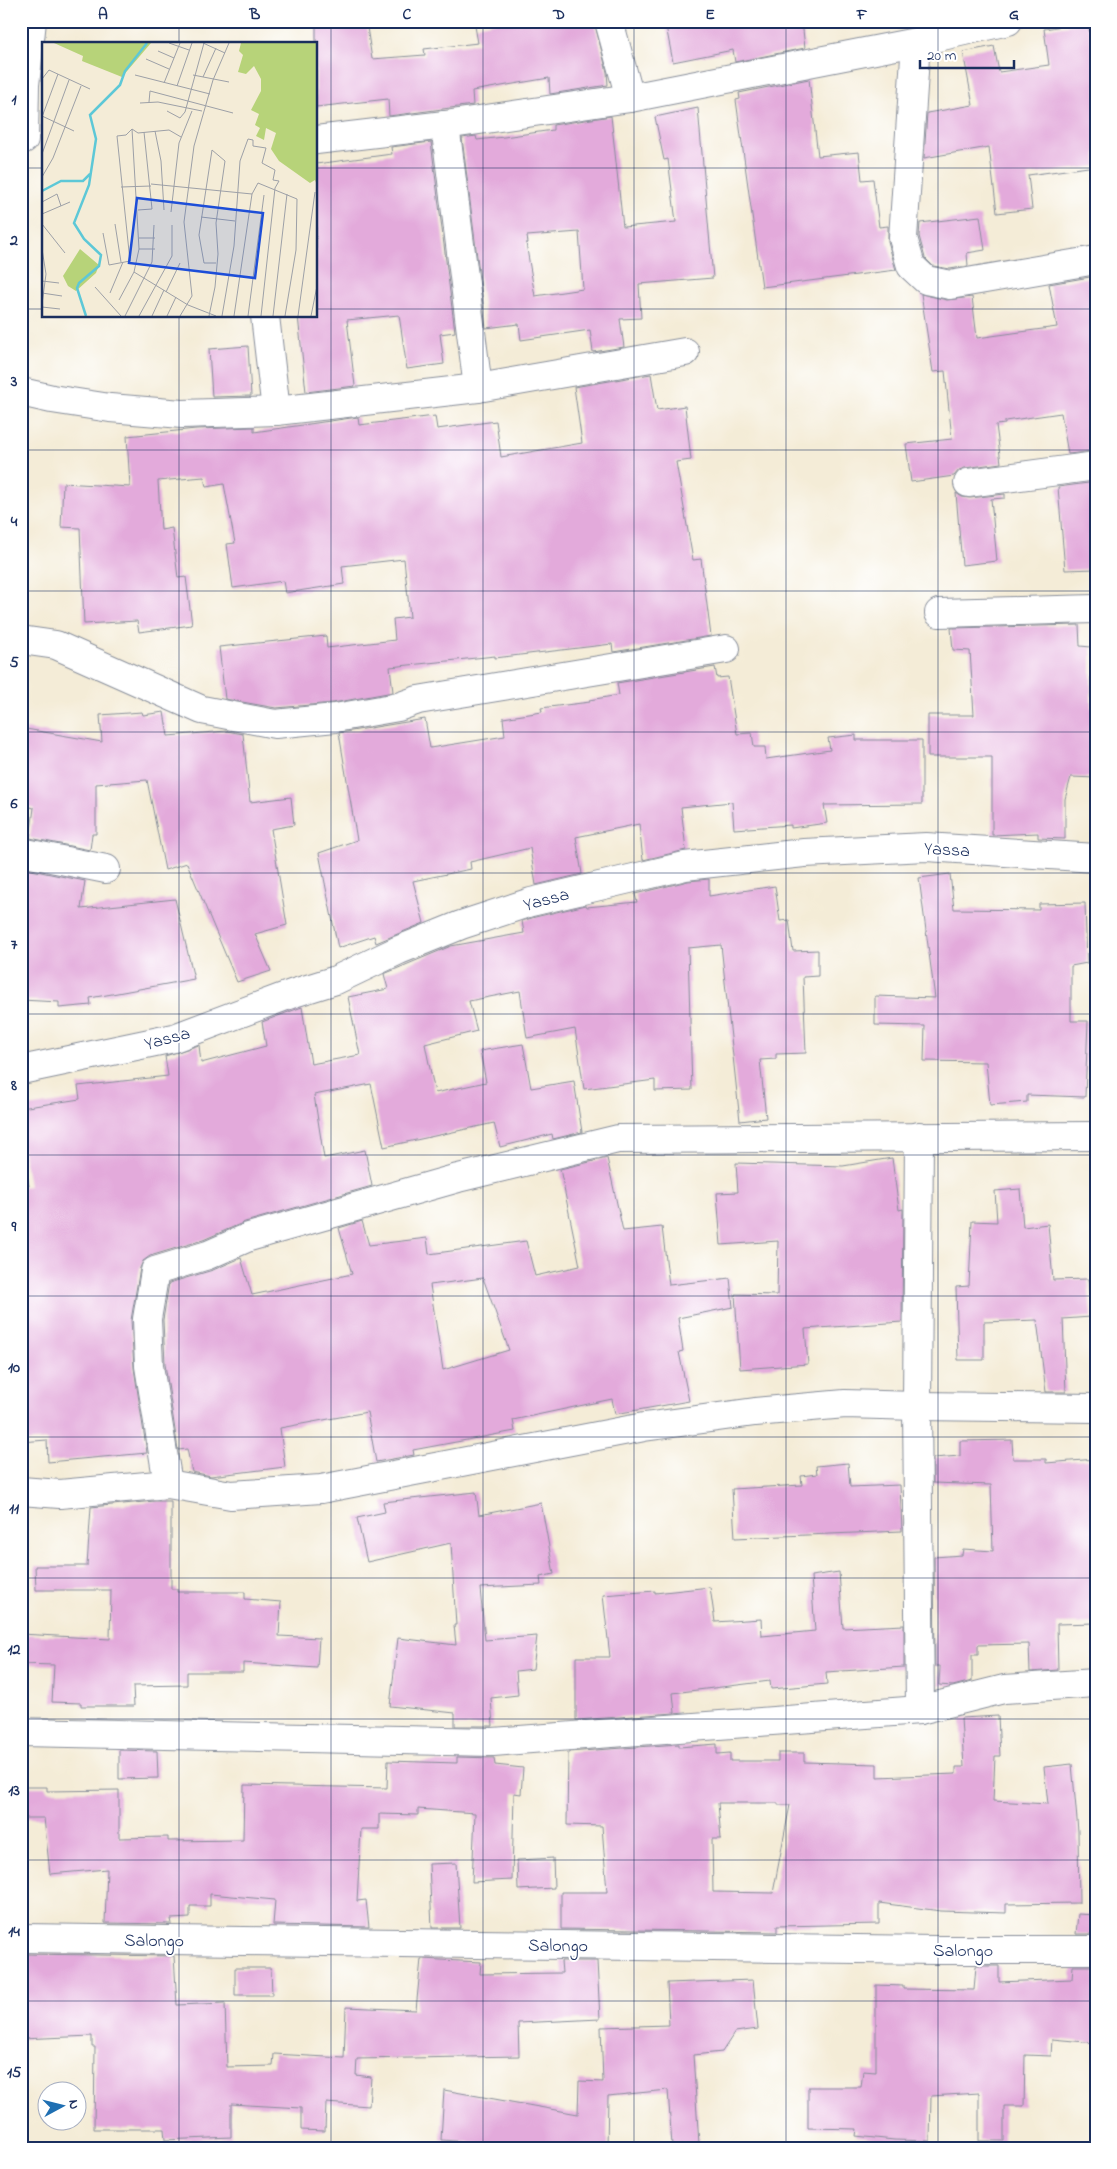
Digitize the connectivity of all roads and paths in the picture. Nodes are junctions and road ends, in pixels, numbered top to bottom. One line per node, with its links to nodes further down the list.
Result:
1 (32, 21): 7 (street)
2 (609, 21): 5 (street)
3 (1008, 21): 4 (street)
4 (916, 42): 5 (street); 9 (street)
5 (630, 98): 6 (street)
6 (445, 125): 8 (street); 12 (street)
7 (30, 139)
8 (318, 140)
9 (1096, 260)
10 (265, 318): 14 (street)
11 (685, 352): 12 (street)
12 (478, 388): 14 (street)
13 (21, 392): 14 (street)
14 (276, 411)
15 (1096, 466): 16 (street)
16 (968, 483)
17 (1096, 609): 18 (street)
18 (939, 613)
19 (21, 640): 20 (street)
20 (726, 649)
21 (21, 852): 23 (street)
22 (1096, 858): 24 (street, Yassa)
23 (106, 869)
24 (21, 1070)
25 (919, 1136): 26 (street); 27 (street); 29 (street)
26 (1096, 1136)
27 (917, 1406): 28 (street); 29 (street); 32 (street)
28 (1096, 1408)
29 (168, 1484): 30 (street)
30 (21, 1491)
31 (1096, 1683): 32 (street)
32 (920, 1710): 33 (street)
33 (21, 1732)
34 (21, 1938): 35 (street, Salongo)
35 (1096, 1950)

